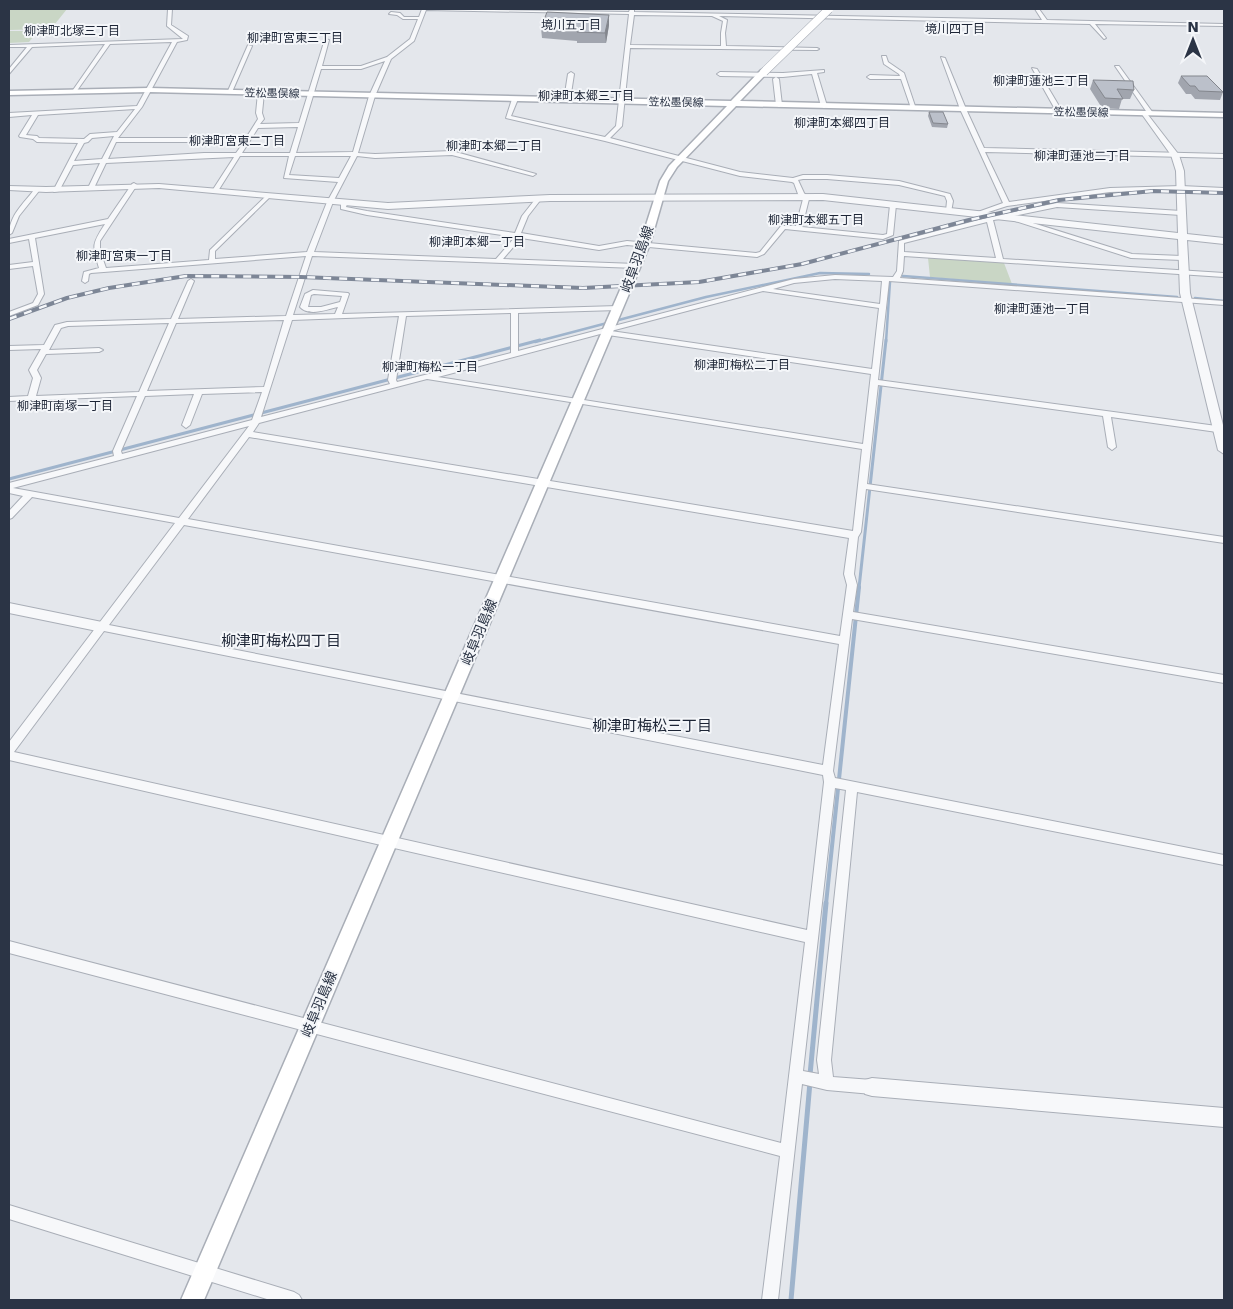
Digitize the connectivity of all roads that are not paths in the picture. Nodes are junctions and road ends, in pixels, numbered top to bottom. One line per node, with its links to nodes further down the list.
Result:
1 (170, 9): 14 (street)
2 (424, 9): 4 (street); 8 (street)
3 (829, 9): 33 (main road, 岐阜羽島線, bridge)
4 (632, 11): 7 (street); 19 (street)
5 (1038, 11): 9 (street)
6 (391, 13): 8 (street)
7 (711, 14): 9 (street); 20 (street)
8 (420, 18): 23 (street)
9 (1045, 21): 10 (street)
10 (1091, 22): 11 (street); 12 (street)
11 (1224, 24)
12 (1104, 38)
13 (328, 40): 26 (street)
14 (175, 41): 15 (street); 37 (street)
15 (109, 42): 16 (street); 36 (street)
16 (31, 45): 17 (street); 29 (street)
17 (9, 46)
18 (250, 46): 39 (street)
19 (627, 46): 20 (street); 45 (street)
20 (724, 48): 21 (street)
21 (817, 49)
22 (884, 57): 35 (street)
23 (390, 58): 26 (street); 42 (street)
24 (943, 58): 51 (street)
25 (1117, 67): 54 (street)
26 (320, 68): 41 (street)
27 (1034, 69): 52 (street)
28 (822, 71): 30 (street)
29 (9, 72)
30 (814, 73): 33 (street); 48 (street)
31 (571, 74): 44 (street)
32 (720, 74): 33 (street)
33 (767, 75): 46 (main road, 岐阜羽島線); 47 (street)
34 (870, 77): 35 (street)
35 (904, 78): 50 (street)
36 (76, 90): 37 (main road, 笠松墨俣線); 38 (main road, 笠松墨俣線)
37 (149, 90): 39 (main road, 笠松墨俣線); 49 (street)
38 (9, 92)
39 (229, 92): 40 (main road, 笠松墨俣線)
40 (262, 93): 41 (main road, 笠松墨俣線); 58 (street)
41 (311, 94): 42 (main road, 笠松墨俣線); 57 (street)
42 (372, 96): 43 (main road, 笠松墨俣線); 67 (street)
43 (515, 99): 44 (main road, 笠松墨俣線); 60 (street)
44 (567, 100): 45 (main road, 笠松墨俣線)
45 (622, 101): 46 (main road, 笠松墨俣線); 60 (street)
46 (733, 104): 47 (main road, 笠松墨俣線); 70 (main road, 岐阜羽島線)
47 (779, 105): 48 (main road, 笠松墨俣線)
48 (824, 106): 50 (main road, 笠松墨俣線)
49 (139, 107): 53 (street); 59 (street)
50 (914, 108): 51 (main road, 笠松墨俣線)
51 (963, 109): 52 (main road, 笠松墨俣線); 64 (street)
52 (1059, 111): 54 (main road, 笠松墨俣線)
53 (36, 113): 55 (street); 63 (street)
54 (1148, 113): 56 (main road, 笠松墨俣線); 68 (street)
55 (9, 115)
56 (1224, 115)
57 (301, 125): 58 (street); 66 (street)
58 (257, 126): 62 (street)
59 (118, 134): 61 (street); 63 (street)
60 (606, 139): 70 (street)
61 (114, 140): 62 (street); 71 (street)
62 (248, 140): 65 (street)
63 (82, 141): 72 (street)
64 (982, 150): 68 (street); 91 (street)
65 (240, 154): 66 (street); 71 (street); 82 (street)
66 (292, 154): 67 (street); 74 (street)
67 (354, 154): 73 (street); 74 (street)
68 (1175, 154): 69 (street); 83 (street)
69 (1224, 156)
70 (681, 158): 75 (street); 87 (main road, 岐阜羽島線)
71 (105, 160): 72 (street); 78 (street)
72 (71, 163): 81 (street)
73 (533, 174)
74 (341, 180): 89 (street)
75 (793, 180): 86 (street); 93 (street)
76 (134, 185): 78 (street); 82 (street); 101 (street)
77 (9, 188): 80 (street)
78 (91, 188): 81 (street)
79 (1224, 190): 83 (street)
80 (36, 191): 81 (street); 97 (street)
81 (56, 191)
82 (215, 191): 85 (street)
83 (1181, 191): 84 (street); 91 (street); 94 (street)
84 (1224, 195)
85 (268, 196): 89 (street); 115 (street)
86 (803, 196): 87 (street); 92 (street); 102 (street)
87 (659, 197): 88 (street); 109 (main road, 岐阜羽島線)
88 (539, 198): 90 (street); 104 (street)
89 (330, 202): 90 (street); 110 (street)
90 (344, 204): 104 (street)
91 (1006, 204): 95 (street)
92 (893, 205): 93 (street); 102 (street)
93 (949, 211): 95 (street)
94 (1181, 213): 98 (street); 105 (street)
95 (978, 214): 98 (street)
96 (9, 216): 97 (street)
97 (16, 216): 103 (street)
98 (1001, 217): 99 (street); 100 (street)
99 (1012, 218): 105 (street); 112 (street)
100 (990, 220): 111 (street); 114 (street)
101 (110, 221): 106 (street); 119 (street)
102 (799, 228): 109 (street)
103 (9, 233)
104 (519, 234): 109 (street); 113 (street)
105 (1182, 237): 108 (street); 112 (street)
106 (32, 238): 107 (street); 116 (street)
107 (9, 241)
108 (1224, 241)
109 (644, 244): 117 (main road, 岐阜羽島線)
110 (310, 254): 113 (street); 115 (street); 136 (street)
111 (902, 254): 114 (street); 123 (street)
112 (1182, 258): 120 (street)
113 (499, 260): 117 (street)
114 (1000, 260): 120 (street)
115 (212, 262): 119 (street)
116 (36, 264): 118 (street); 133 (street)
117 (636, 266): 131 (main road, 岐阜羽島線)
118 (9, 267)
119 (103, 270): 124 (street)
120 (1182, 272): 121 (street); 127 (street)
121 (1224, 275)
122 (886, 279): 123 (street); 126 (street); 130 (street)
123 (896, 279): 127 (street)
124 (86, 281)
125 (191, 281): 137 (street)
126 (760, 288): 130 (street); 138 (street)
127 (1186, 300): 129 (street); 156 (street)
128 (343, 303): 128 (street); 135 (street)
129 (1224, 303)
130 (882, 306): 143 (street)
131 (618, 308): 132 (street); 138 (main road, 岐阜羽島線)
132 (516, 310): 134 (street); 142 (street)
133 (9, 314)
134 (403, 314): 135 (street); 146 (street)
135 (338, 316): 136 (street)
136 (289, 317): 137 (street); 147 (street)
137 (174, 320): 140 (street); 149 (street)
138 (609, 330): 142 (street); 143 (street); 152 (main road, 岐阜羽島線)
139 (9, 348): 140 (street)
140 (45, 350): 141 (street); 150 (street)
141 (99, 350)
142 (516, 352): 144 (street)
143 (875, 372): 145 (street)
144 (425, 376): 146 (street); 152 (street)
145 (874, 382): 153 (street); 158 (street)
146 (394, 384): 154 (street)
147 (267, 389): 148 (street); 154 (street)
148 (199, 392): 149 (street); 155 (street)
149 (142, 393): 150 (street); 161 (street)
150 (32, 397): 151 (street)
151 (9, 399)
152 (578, 402): 158 (street); 162 (main road, 岐阜羽島線)
153 (1107, 414): 156 (street); 159 (street)
154 (257, 420): 157 (street); 161 (street)
155 (186, 425)
156 (1222, 430): 160 (street)
157 (248, 434): 162 (street); 167 (street)
158 (866, 447): 163 (street)
159 (1112, 448)
160 (1224, 450)
161 (118, 457): 164 (street)
162 (543, 482): 168 (street); 170 (main road, 岐阜羽島線)
163 (863, 486): 168 (street); 169 (street)
164 (9, 488): 165 (street)
165 (30, 494): 166 (street); 167 (street)
166 (9, 516)
167 (182, 520): 170 (street); 173 (street)
168 (854, 536): 172 (street)
169 (1224, 540)
170 (502, 579): 174 (street); 176 (main road, 岐阜羽島線)
171 (9, 608): 173 (street)
172 (848, 615): 174 (street); 175 (street)
173 (102, 627): 176 (street); 177 (street)
174 (845, 641): 179 (street)
175 (1224, 679)
176 (451, 696): 179 (street); 181 (main road, 岐阜羽島線)
177 (9, 750)
178 (9, 755): 181 (street)
179 (829, 776): 180 (street); 183 (street)
180 (852, 786): 182 (street); 187 (street)
181 (389, 842): 183 (street); 185 (main road, 岐阜羽島線)
182 (1224, 860)
183 (812, 937): 186 (street)
184 (9, 947): 185 (street)
185 (310, 1025): 190 (street); 192 (main road, 岐阜羽島線)
186 (796, 1076): 187 (street); 190 (street)
187 (827, 1083): 188 (street)
188 (872, 1087): 189 (street)
189 (1224, 1118)
190 (786, 1151): 195 (street)
191 (9, 1212): 192 (street)
192 (203, 1274): 193 (main road, 岐阜羽島線); 194 (street)
193 (192, 1300)
194 (294, 1300)
195 (770, 1300)

